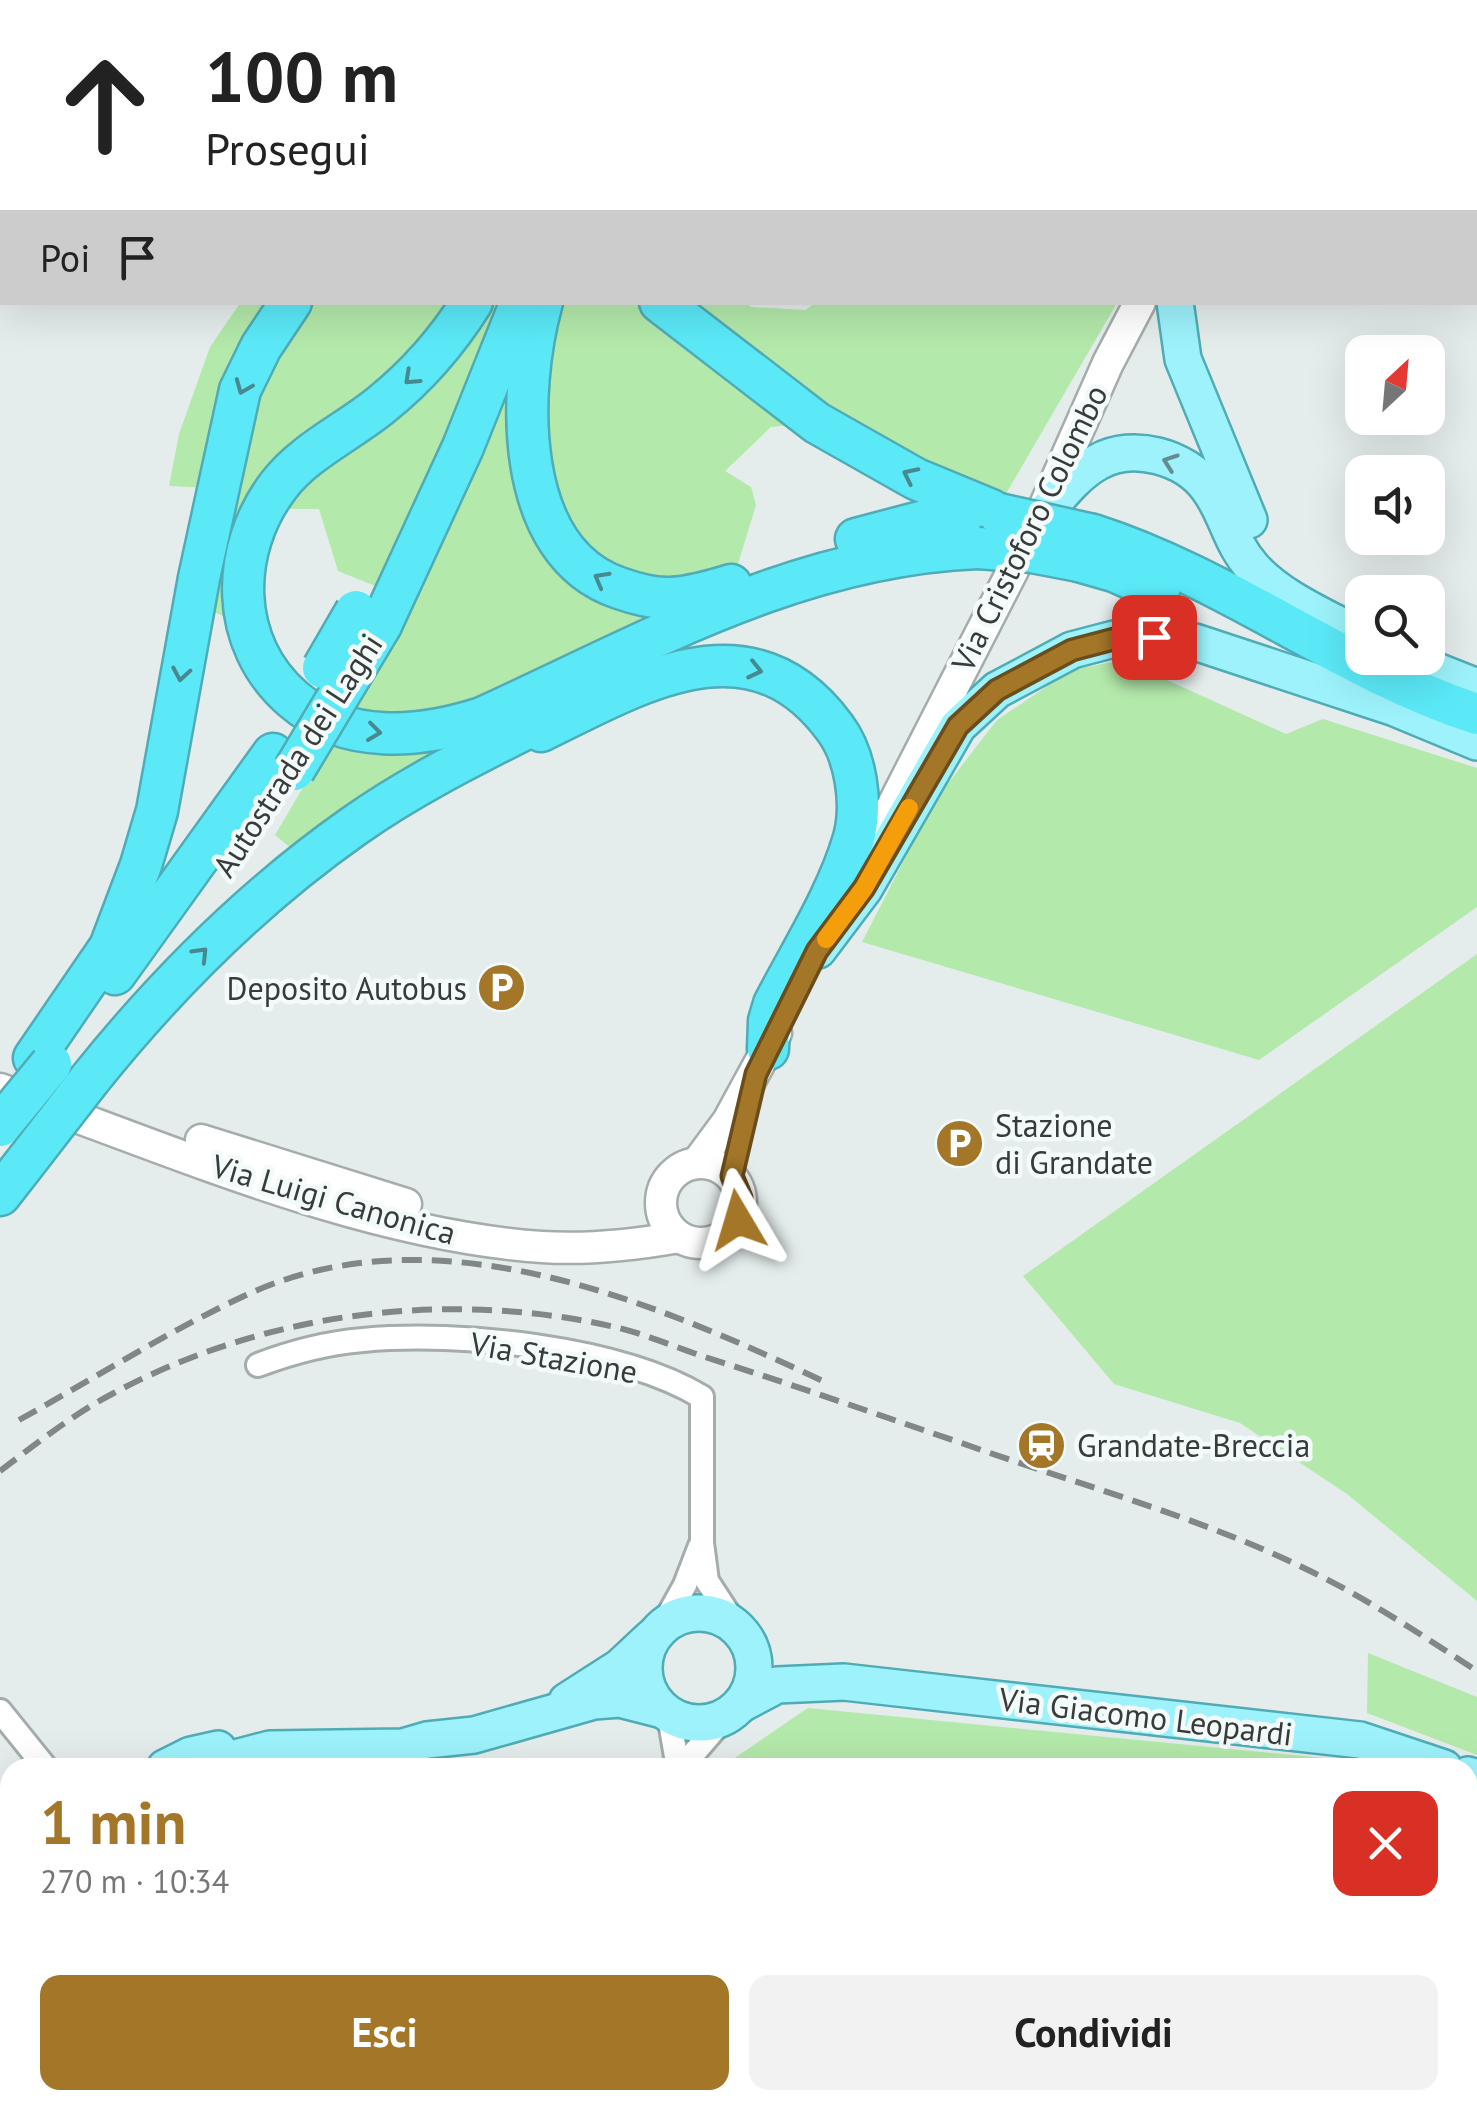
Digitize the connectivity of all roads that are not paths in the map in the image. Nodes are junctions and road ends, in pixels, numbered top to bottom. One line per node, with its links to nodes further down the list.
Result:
1 (289, 305): 23 (highway, one-way to 23)
2 (470, 305): 11 (highway, one-way to 11)
3 (494, 305): 13 (highway, Autostrada dei Laghi)
4 (521, 305): 13 (highway, Autostrada dei Laghi)
5 (541, 305): 9 (highway, one-way to 5)
6 (664, 305): 9 (highway, one-way to 6)
7 (1138, 305): 9 (street, Via Cristoforo Colombo)
8 (1176, 305): 12 (main road)
9 (1018, 517): 10 (highway, bridge); 12 (main road, one-way to 9); 21 (street, Via Cristoforo Colombo)
10 (1086, 548): 11 (highway, bridge); 17 (highway); 18 (highway)
11 (883, 557): 20 (highway)
12 (1303, 605): 14 (main road)
13 (368, 618): 23 (highway, Autostrada dei Laghi, bridge)
14 (1345, 628)
15 (1445, 674): 16 (main road)
16 (1477, 687)
17 (1395, 708): 19 (main road); 21 (main road)
18 (1477, 714)
19 (1477, 742)
20 (468, 758): 22 (highway, one-way to 22); 23 (highway, one-way to 20)
21 (817, 951): 22 (street, Via Cristoforo Colombo)
22 (762, 1062): 27 (street, Via Cristoforo Colombo); 28 (street, Via Cristoforo Colombo)
23 (49, 1069): 25 (highway); 26 (highway, Autostrada dei Laghi, bridge); 29 (street, Via Luigi Canonica)
24 (0, 1089): 29 (street, Via Luigi Canonica)
25 (0, 1102)
26 (6, 1163)
27 (697, 1163): 28 (street); 29 (street)
28 (732, 1176): 29 (street, Via Luigi Canonica)
29 (671, 1227)
30 (258, 1364): 31 (street, Via Stazione)
31 (702, 1542): 32 (street, Via Stazione); 33 (street, Via Stazione)
32 (656, 1633): 33 (main road, Via Giacomo Leopardi); 37 (main road); 38 (main road, Via Giacomo Leopardi)
33 (742, 1633): 34 (main road, Via Giacomo Leopardi); 36 (main road)
34 (844, 1682): 36 (main road, Via Giacomo Leopardi); 45 (main road, Via Giacomo Leopardi)
35 (0, 1711): 40 (street)
36 (733, 1711): 37 (main road, Via Giacomo Leopardi); 44 (street)
37 (666, 1713): 38 (main road, Via Giacomo Leopardi); 43 (street)
38 (545, 1714): 39 (main road, Via Giacomo Leopardi)
39 (427, 1740): 41 (main road, Via Giacomo Leopardi); 42 (main road, Via Giacomo Leopardi)
40 (38, 1758)
41 (185, 1758)
42 (238, 1758)
43 (677, 1758)
44 (689, 1758)
45 (1414, 1758)

